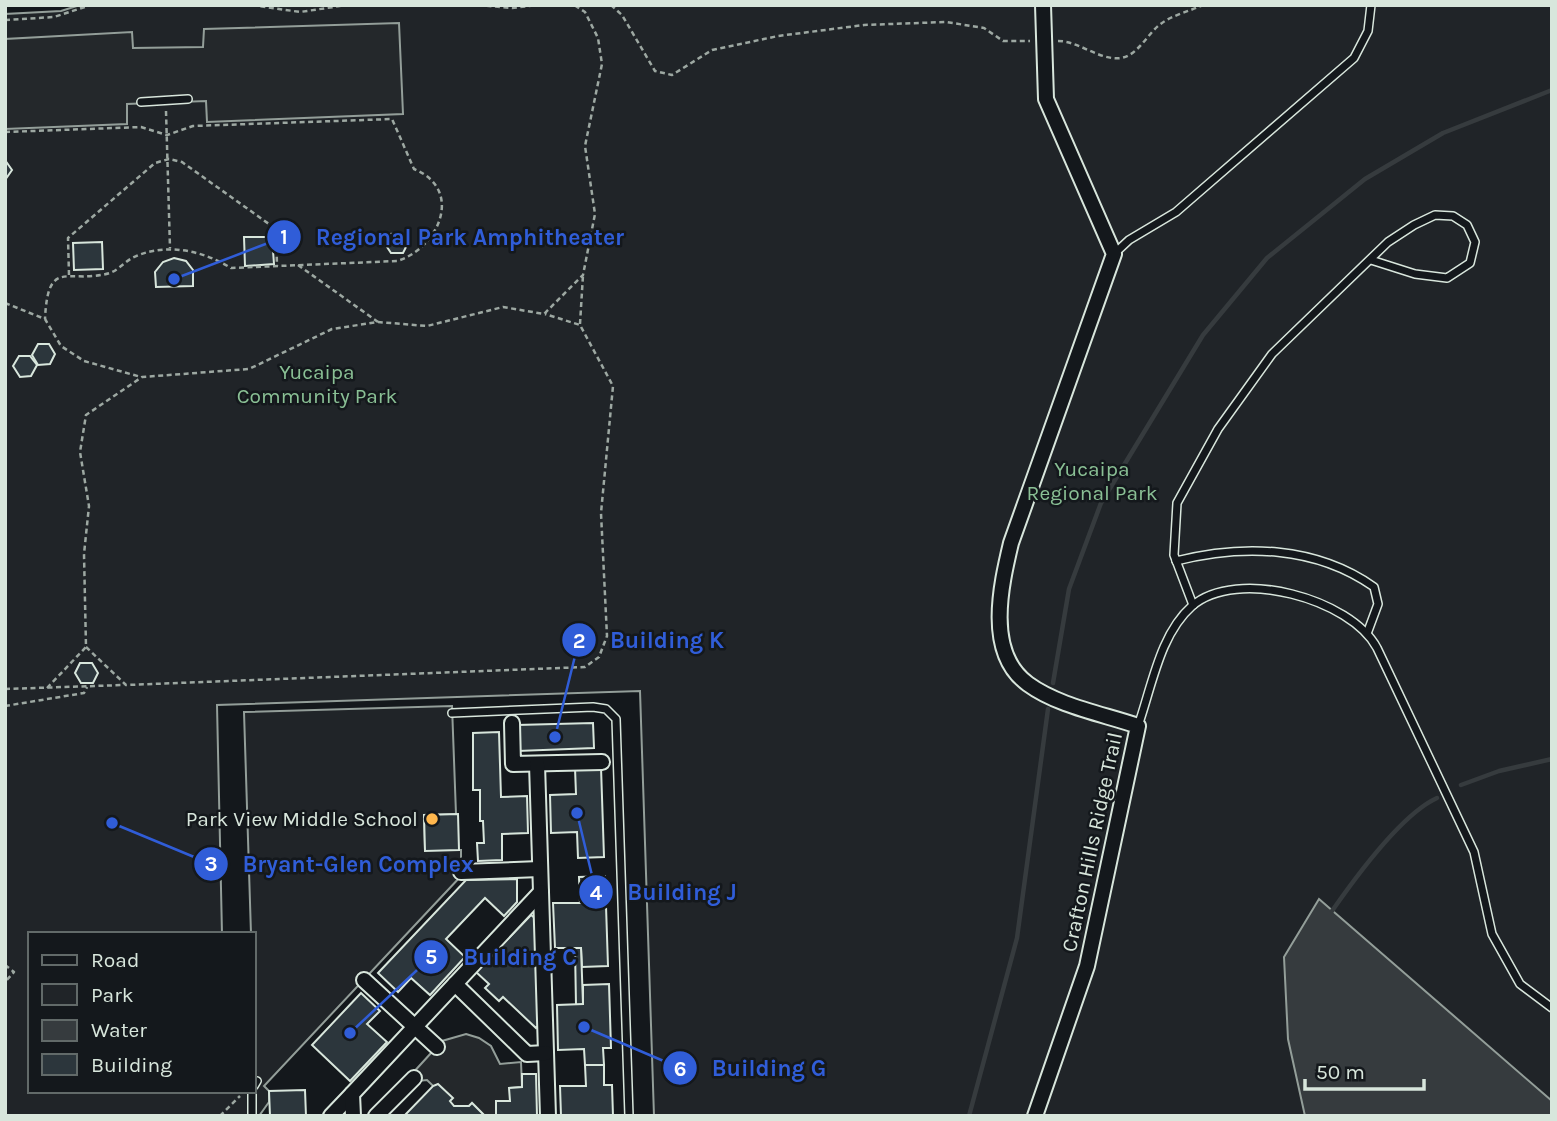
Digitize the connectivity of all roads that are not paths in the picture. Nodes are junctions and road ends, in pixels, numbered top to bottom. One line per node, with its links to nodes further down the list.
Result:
1 (1043, 5): 5 (street)
2 (1371, 5): 5 (lane)
3 (188, 99): 4 (lane)
4 (141, 102)
5 (1114, 254): 12 (street, Crafton Hills Ridge Trail)
6 (1371, 260): 6 (lane); 7 (lane)
7 (1176, 561): 8 (lane); 9 (lane)
8 (1193, 605): 9 (lane); 12 (lane)
9 (1368, 631): 20 (lane)
10 (452, 713): 32 (lane)
11 (512, 723): 14 (street)
12 (1138, 726): 33 (street, Crafton Hills Ridge Trail)
13 (603, 762): 14 (street)
14 (537, 764): 15 (street)
15 (540, 869): 16 (street); 17 (street)
16 (461, 872)
17 (541, 892): 19 (street); 23 (street)
18 (364, 980): 21 (street)
19 (455, 984): 21 (street); 23 (street)
20 (1552, 1008)
21 (415, 1027): 22 (street); 26 (street)
22 (437, 1047)
23 (546, 1053): 31 (street)
24 (414, 1078): 30 (street)
25 (254, 1093): 27 (lane)
26 (352, 1094): 28 (street); 29 (street)
27 (252, 1116)
28 (331, 1116)
29 (353, 1116)
30 (376, 1116)
31 (548, 1116)
32 (629, 1116)
33 (1035, 1116)

